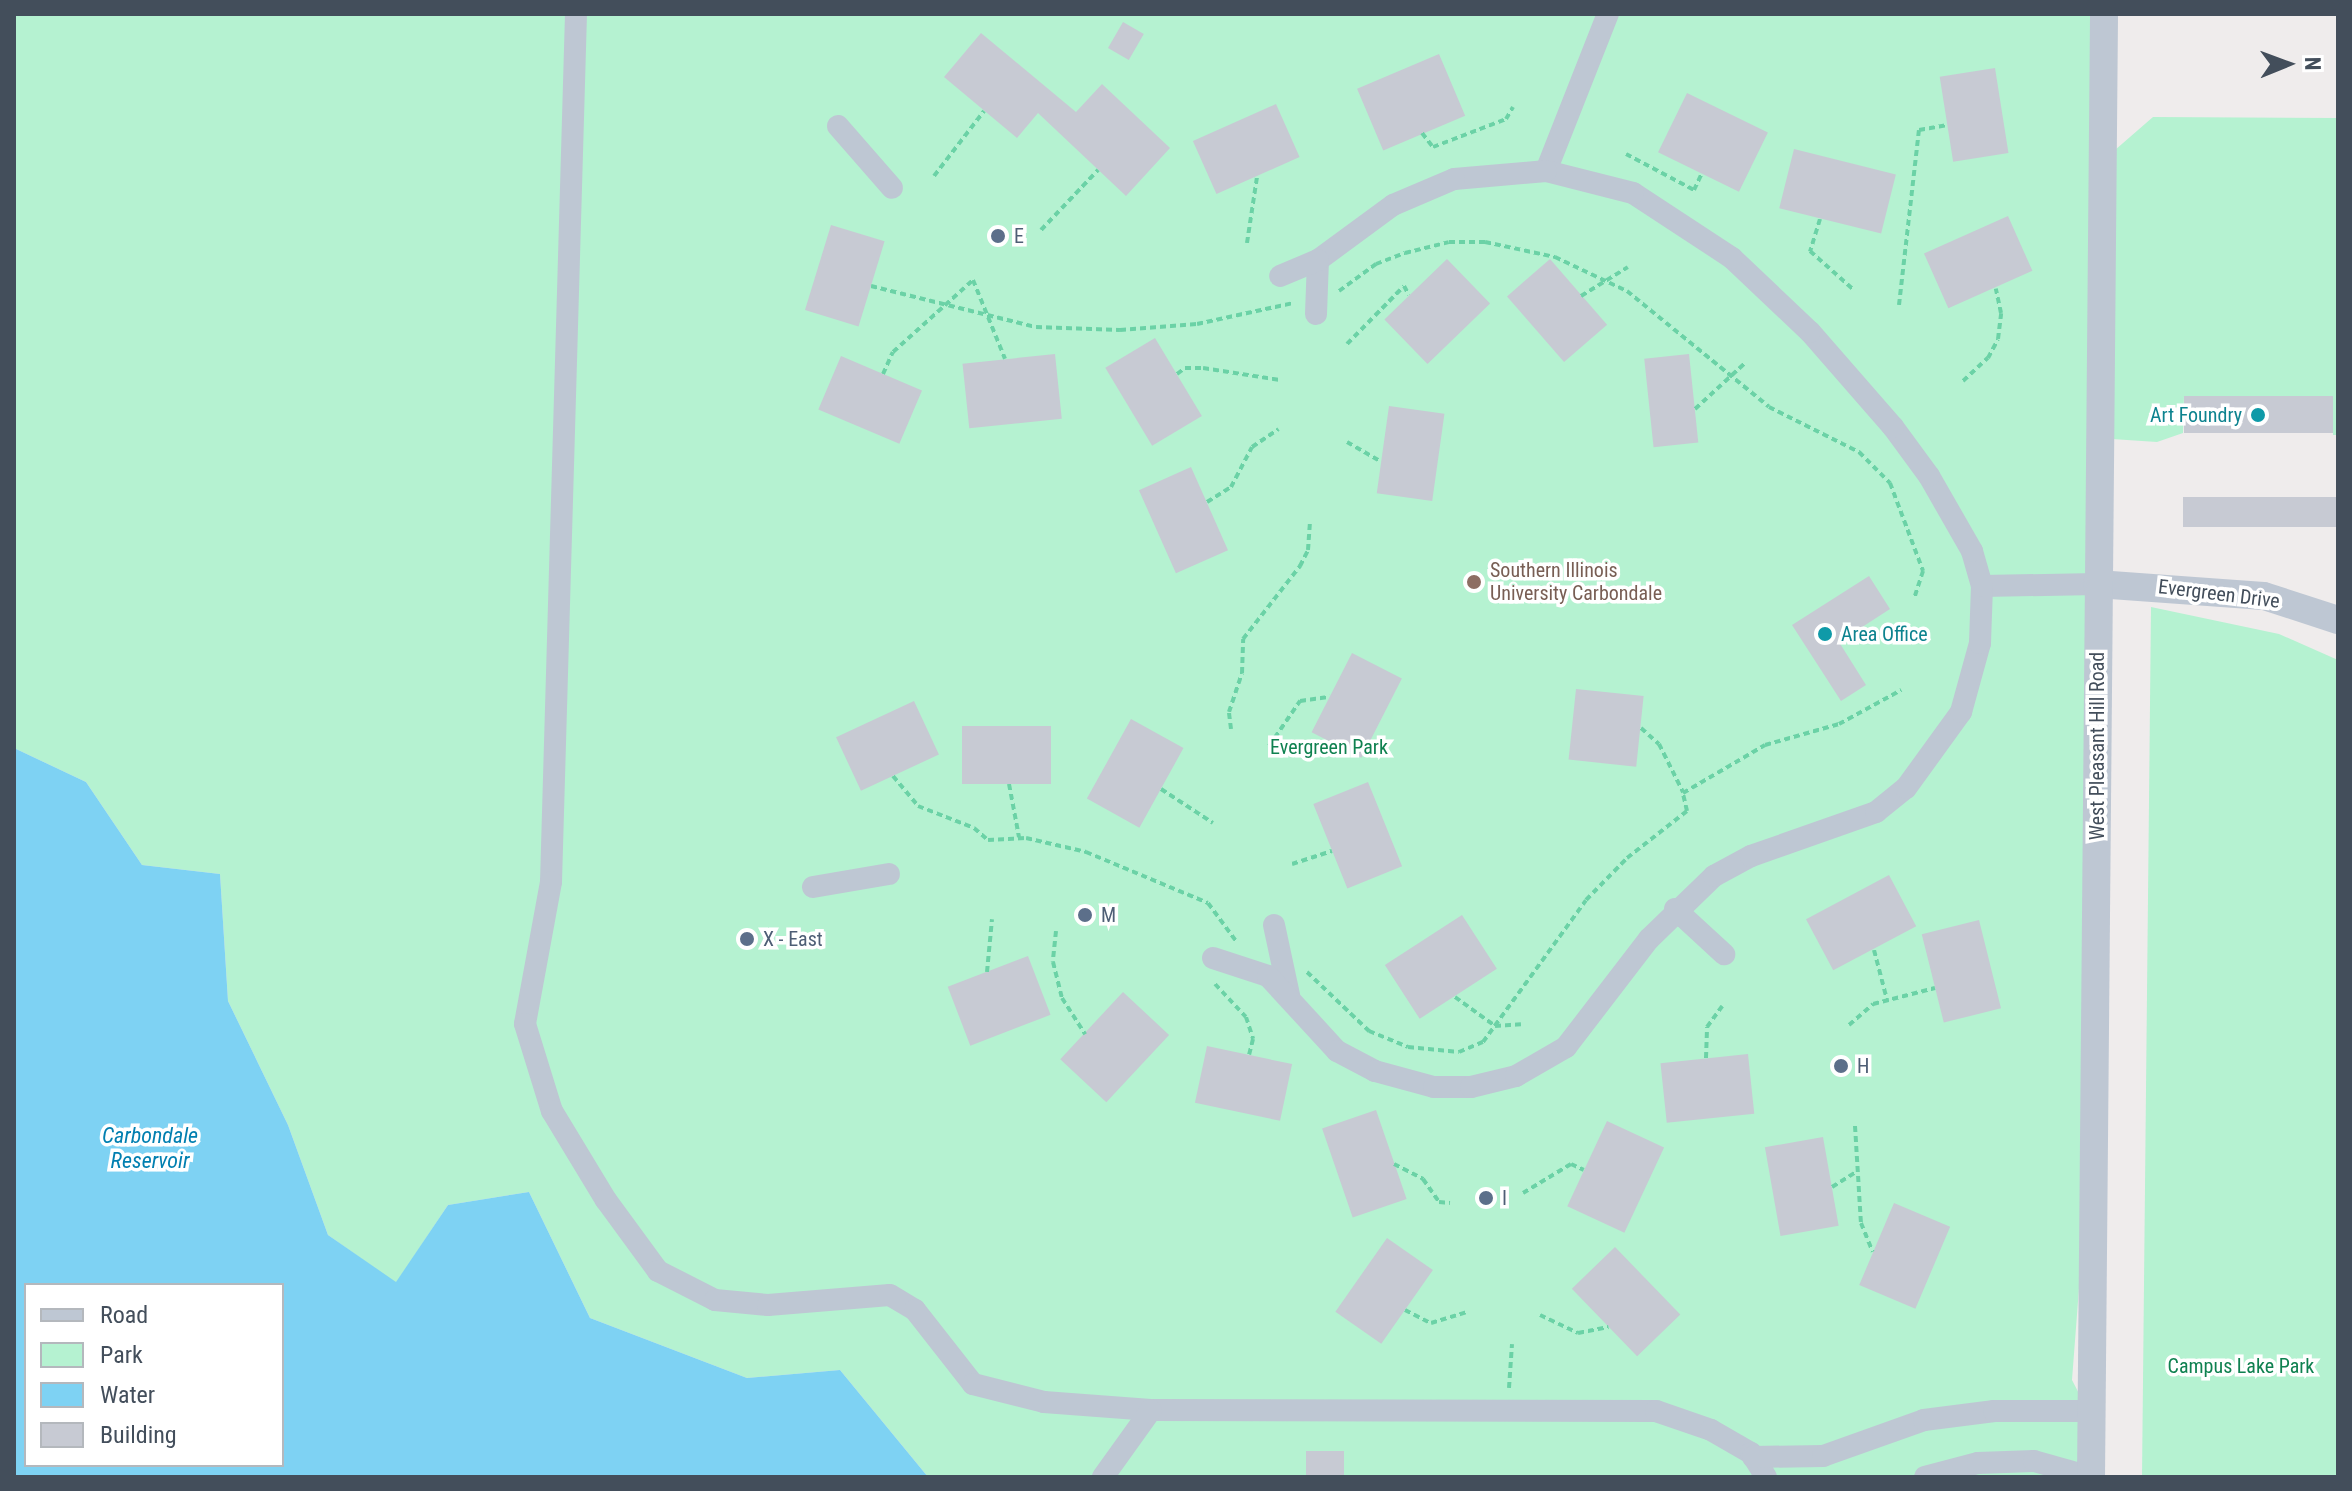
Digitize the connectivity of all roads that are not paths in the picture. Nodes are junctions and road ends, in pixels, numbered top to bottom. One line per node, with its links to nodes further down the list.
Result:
1 (576, 14): 20 (street)
2 (1608, 14): 5 (street)
3 (2104, 14): 10 (street, West Pleasant Hill Road)
4 (838, 126): 6 (street)
5 (1546, 171): 7 (street); 11 (street)
6 (892, 188)
7 (1318, 260): 8 (street); 9 (street)
8 (1280, 276)
9 (1316, 305)
10 (2097, 584): 11 (street); 12 (street, Evergreen Drive); 21 (street, West Pleasant Hill Road)
11 (1982, 586): 15 (street)
12 (2338, 620)
13 (889, 874): 14 (street)
14 (813, 887)
15 (1675, 909): 17 (street); 19 (street)
16 (1274, 925): 19 (street)
17 (1724, 954)
18 (1210, 968): 19 (street)
19 (1291, 1000)
20 (1151, 1410): 22 (street); 23 (street)
21 (2088, 1411): 22 (street); 26 (street, West Pleasant Hill Road)
22 (1753, 1457): 24 (street)
23 (1103, 1477)
24 (1766, 1477)
25 (1925, 1477): 26 (street)
26 (2091, 1477)

